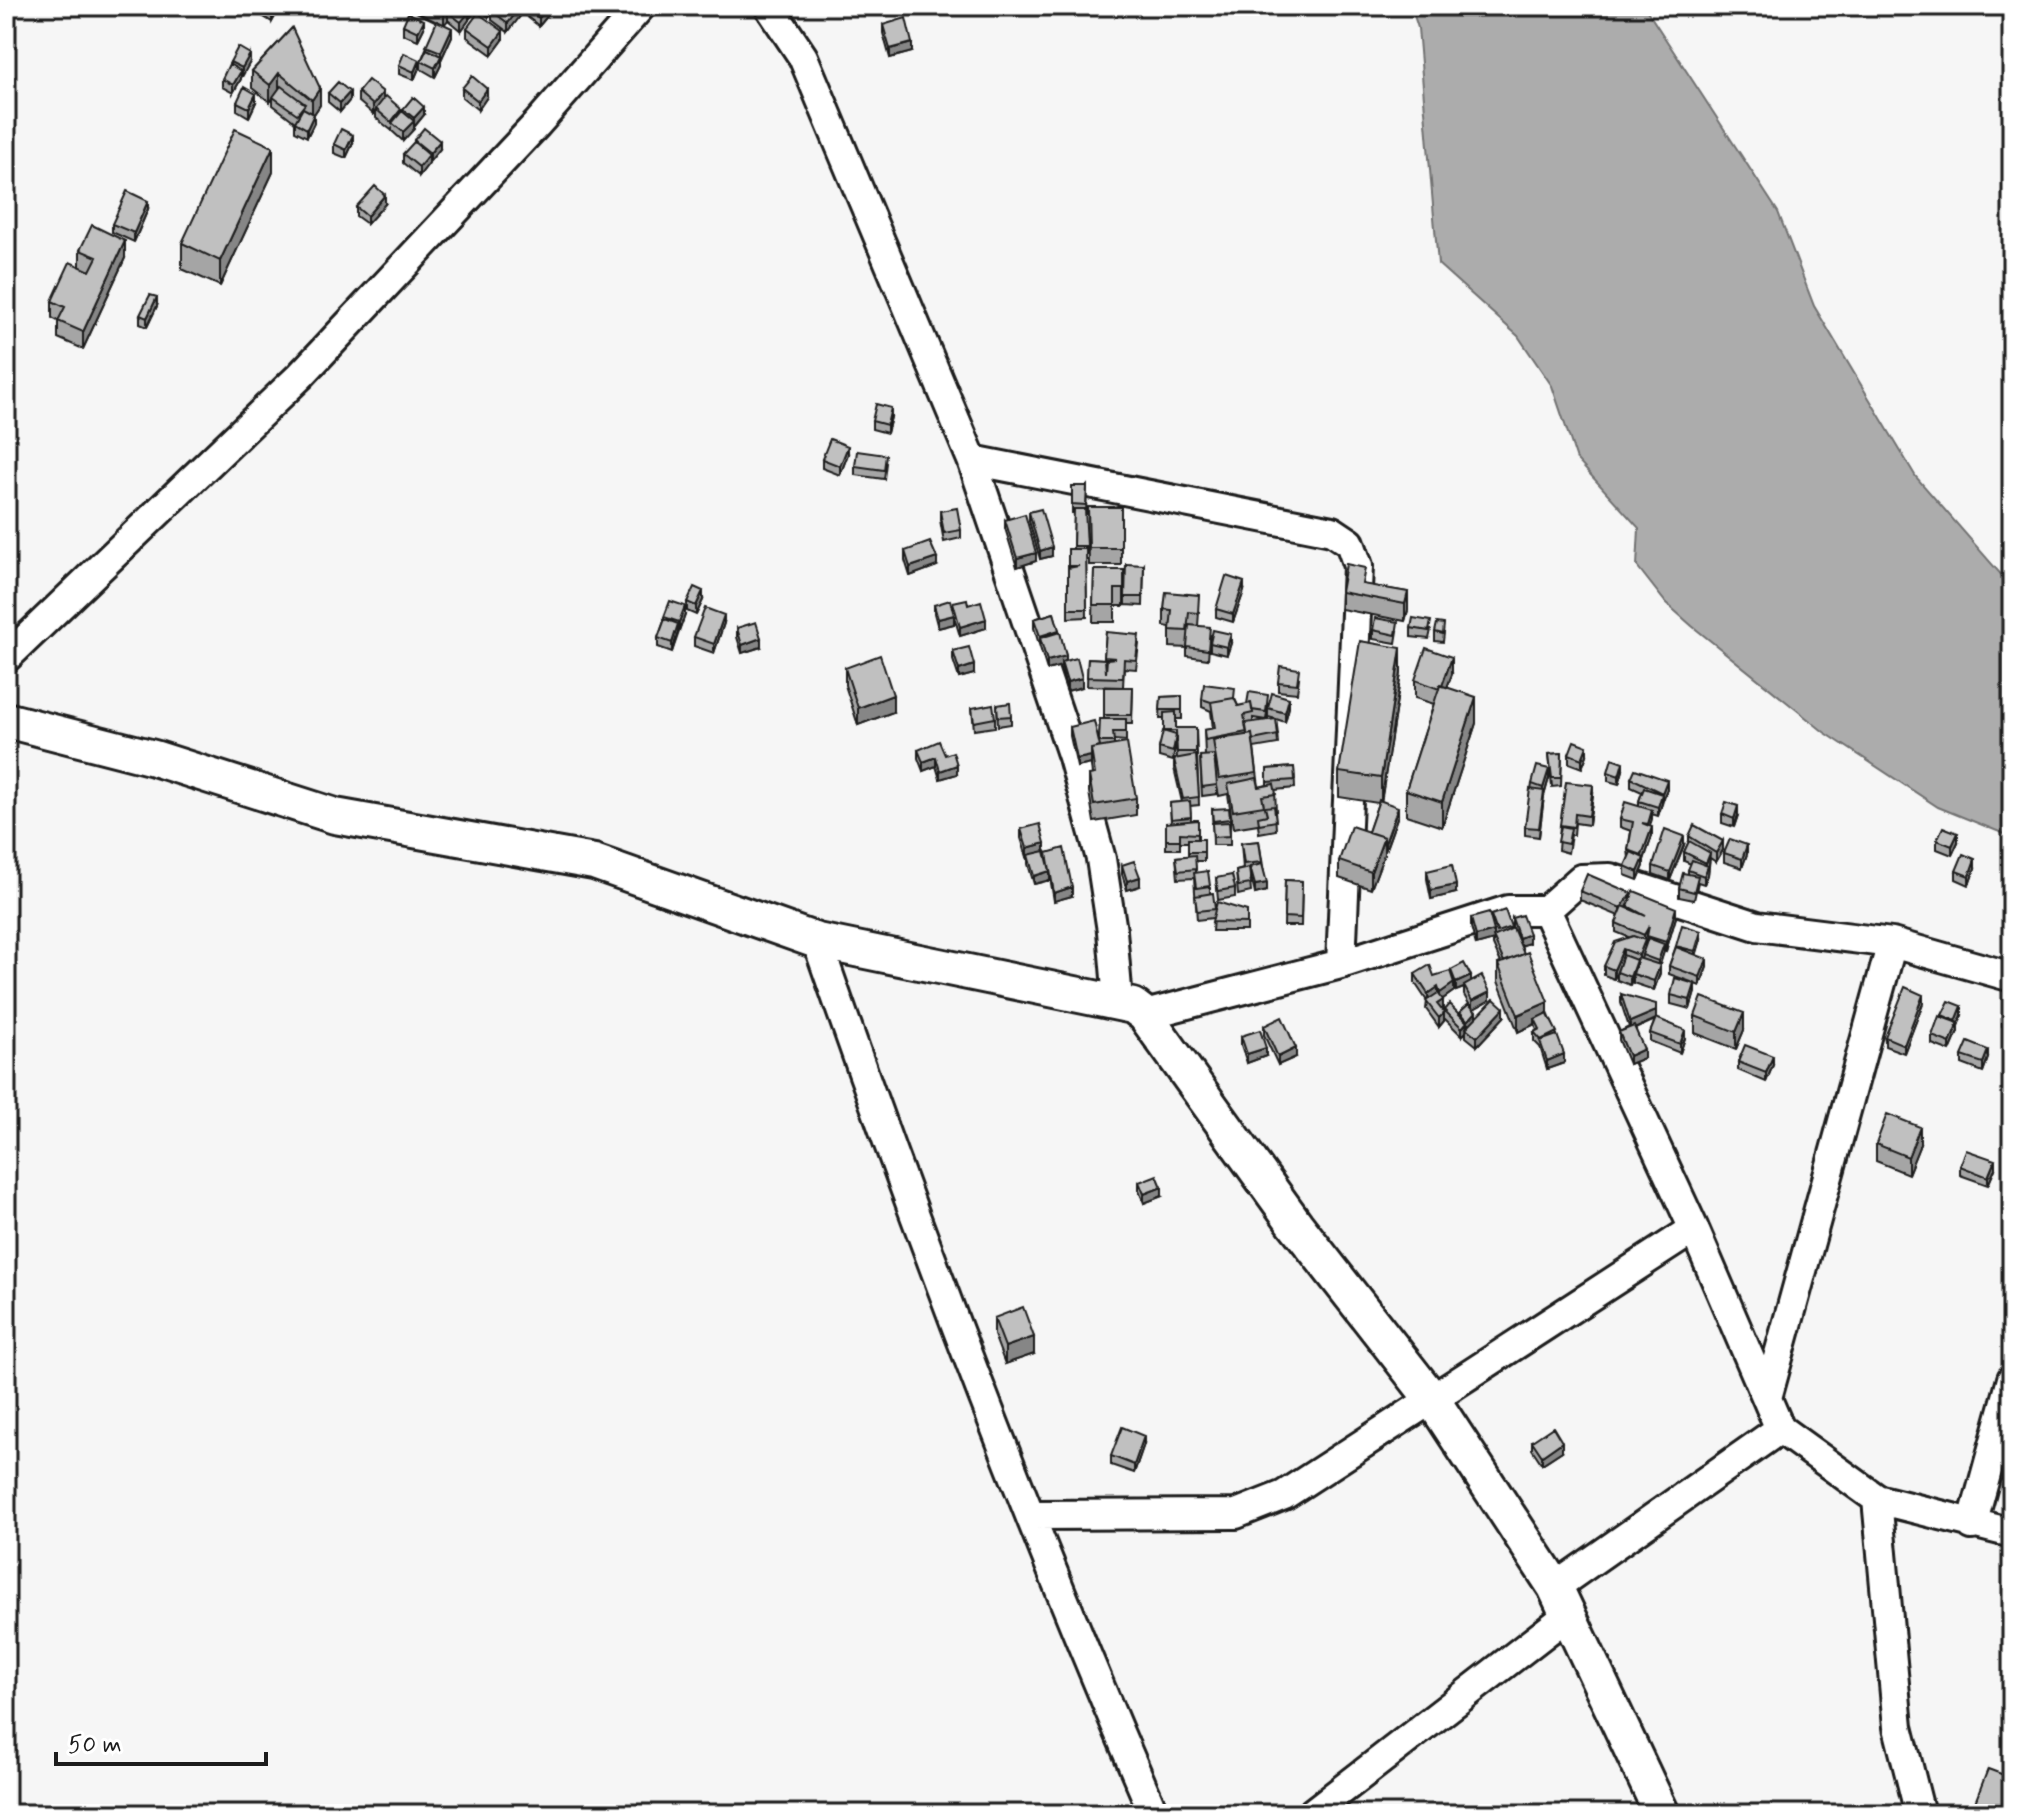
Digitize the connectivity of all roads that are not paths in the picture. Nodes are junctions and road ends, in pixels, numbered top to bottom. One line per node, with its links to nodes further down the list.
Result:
1 (641, 6): 4 (street)
2 (769, 6): 3 (street)
3 (972, 460): 9 (street); 11 (street)
4 (6, 658)
5 (6, 720): 7 (street)
6 (1546, 910): 8 (street); 9 (street); 12 (street)
7 (817, 941): 11 (street); 18 (street)
8 (1892, 943): 10 (street); 14 (street)
9 (1341, 964): 11 (street)
10 (2012, 977)
11 (1131, 1008): 15 (street)
12 (1694, 1229): 14 (street); 15 (street)
13 (2012, 1379): 19 (street)
14 (1767, 1398): 16 (street)
15 (1432, 1399): 18 (street); 21 (street)
16 (1780, 1429): 17 (street); 21 (street)
17 (1877, 1499): 19 (street); 25 (street)
18 (1030, 1515): 22 (street)
19 (1972, 1525): 20 (street)
20 (2012, 1533)
21 (1561, 1601): 23 (street); 24 (street)
22 (1154, 1814)
23 (1311, 1814)
24 (1662, 1814)
25 (1920, 1814)

